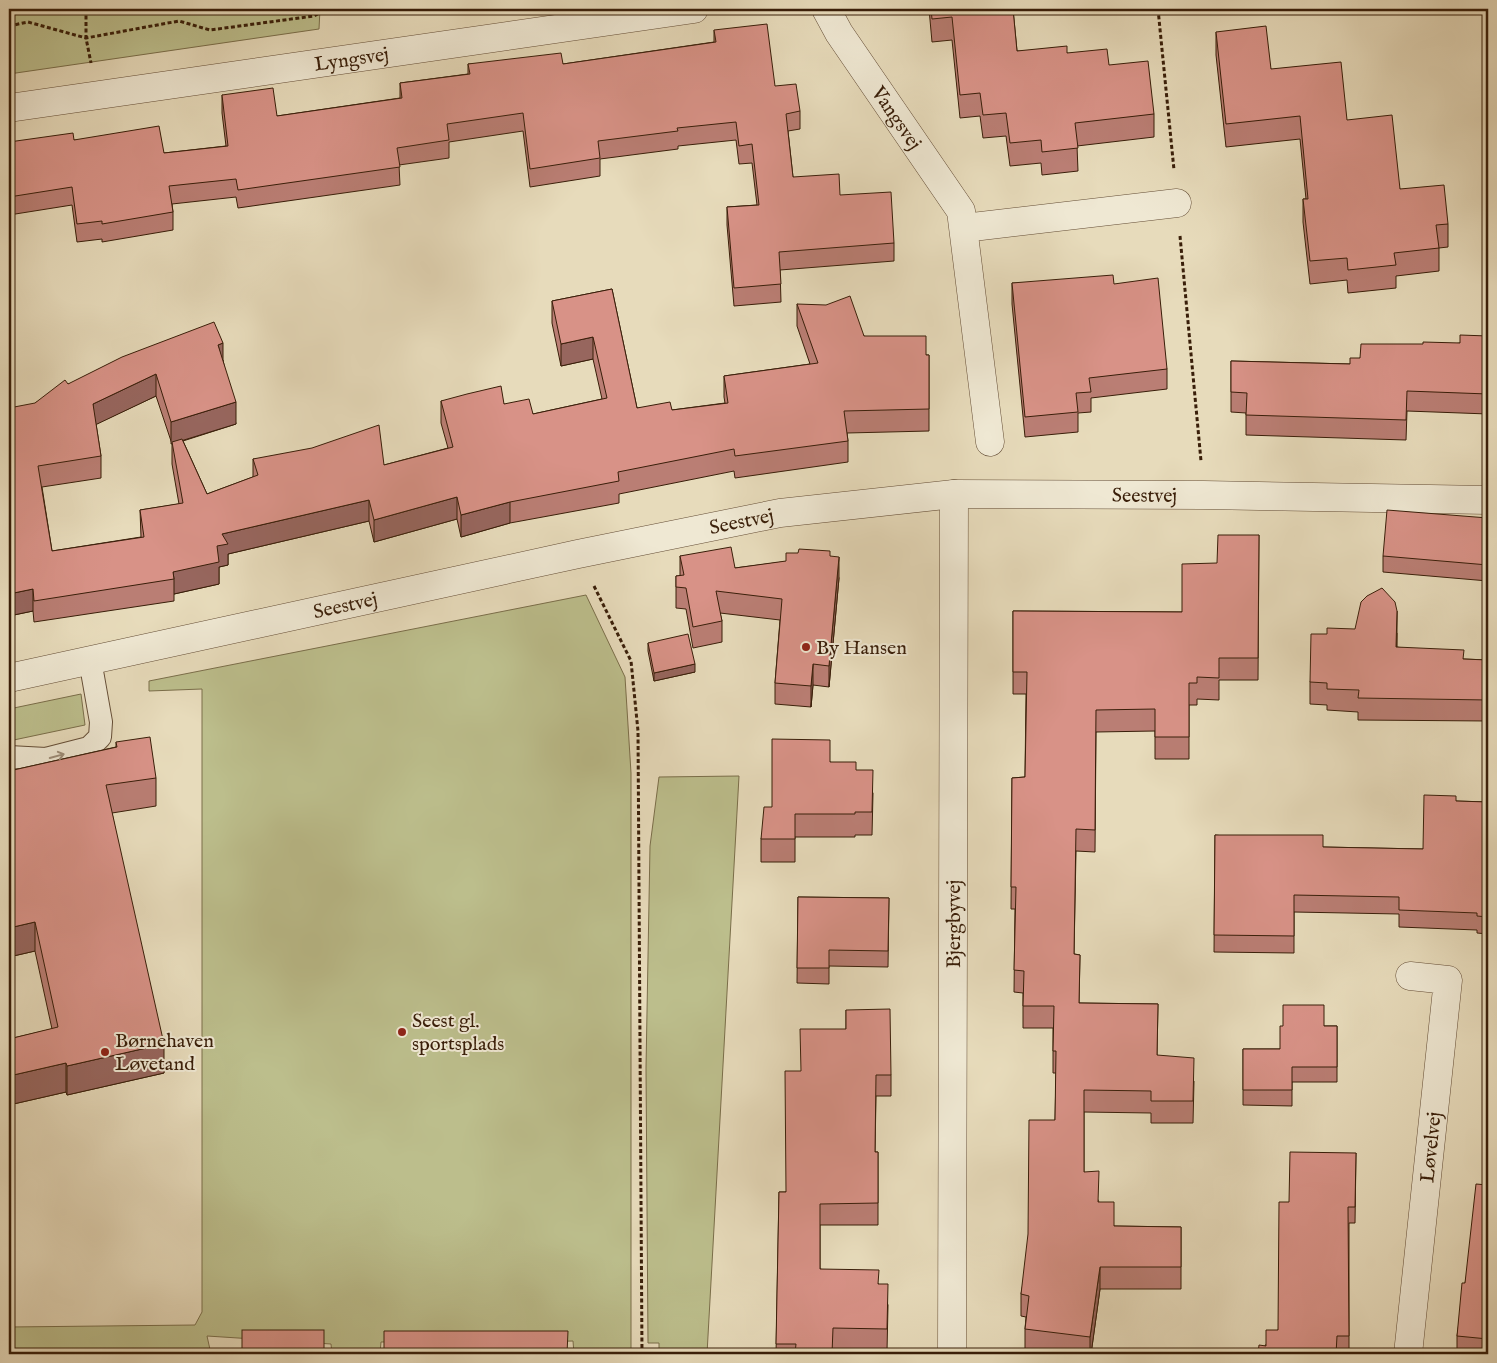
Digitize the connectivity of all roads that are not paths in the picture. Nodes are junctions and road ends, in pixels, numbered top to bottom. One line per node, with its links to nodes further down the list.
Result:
1 (694, 9): 3 (street, Lyngsvej)
2 (826, 9): 5 (street, Vangsvej)
3 (9, 108)
4 (1177, 203): 5 (street)
5 (964, 228): 6 (street, Vangsvej)
6 (990, 442)
7 (954, 494): 8 (street, Seestvej); 9 (street, Seestvej); 13 (street, Bjergbyvej)
8 (1488, 500)
9 (90, 660): 10 (street, Seestvej); 11 (lane, one-way to 9)
10 (9, 678)
11 (9, 757)
12 (1410, 976): 14 (street, Løvelvej)
13 (952, 1354)
14 (1408, 1354)

